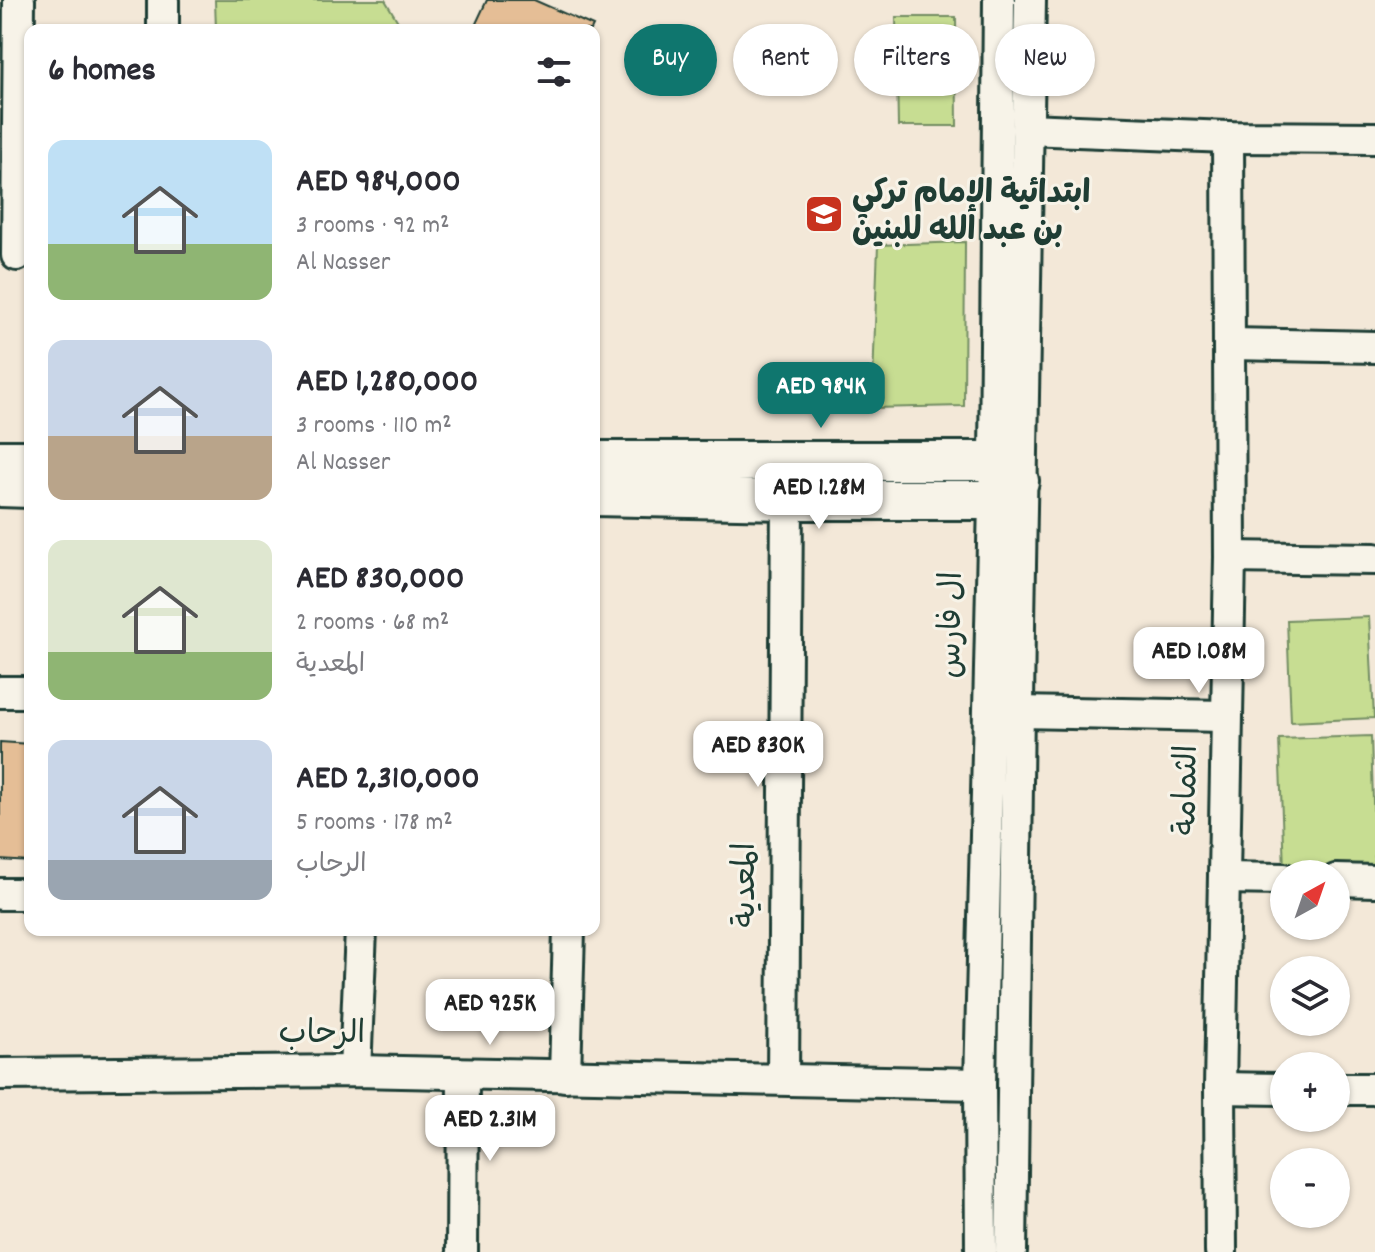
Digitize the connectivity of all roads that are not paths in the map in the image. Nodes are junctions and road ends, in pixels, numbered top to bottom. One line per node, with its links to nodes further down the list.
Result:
1 (19, 0): 6 (street)
2 (163, 0): 5 (street)
3 (999, 0): 16 (street, ال فارس)
4 (1030, 0): 7 (street, ال فارس)
5 (163, 24)
6 (9, 40): 10 (street)
7 (1027, 129): 8 (street); 16 (street, ال فارس)
8 (1228, 137): 9 (street); 11 (street, الثمامة)
9 (1375, 138)
10 (16, 256)
11 (1231, 344): 12 (street); 21 (street, الثمامة)
12 (1375, 347)
13 (0, 460): 14 (street)
14 (24, 460)
15 (600, 461): 16 (street)
16 (1002, 481): 20 (street); 25 (street, ال فارس); 40 (street, ال فارس)
17 (0, 487): 18 (street)
18 (24, 488)
19 (600, 496): 20 (street)
20 (787, 500): 39 (street, المعدية)
21 (1230, 557): 22 (street); 26 (street, الثمامة)
22 (1375, 559)
23 (0, 692): 24 (street)
24 (24, 692)
25 (1019, 712): 26 (street); 47 (street, ال فارس)
26 (1225, 716): 27 (street, الثمامة)
27 (1224, 878): 28 (street); 41 (street, الثمامة)
28 (1270, 879)
29 (1350, 880): 30 (street)
30 (1375, 881)
31 (0, 894): 32 (street)
32 (24, 894)
33 (361, 936): 35 (street)
34 (569, 936): 38 (street)
35 (355, 1071): 36 (street, الرحاب); 37 (street, الرحاب)
36 (0, 1074)
37 (463, 1074): 38 (street, الرحاب); 45 (street)
38 (565, 1076): 39 (street, الرحاب)
39 (783, 1079): 40 (street, الرحاب)
40 (980, 1084): 46 (street, ال فارس)
41 (1220, 1088): 42 (street); 48 (street, الثمامة)
42 (1270, 1089)
43 (1350, 1089): 44 (street)
44 (1375, 1089)
45 (462, 1252)
46 (981, 1252)
47 (1011, 1252)
48 (1221, 1252)

